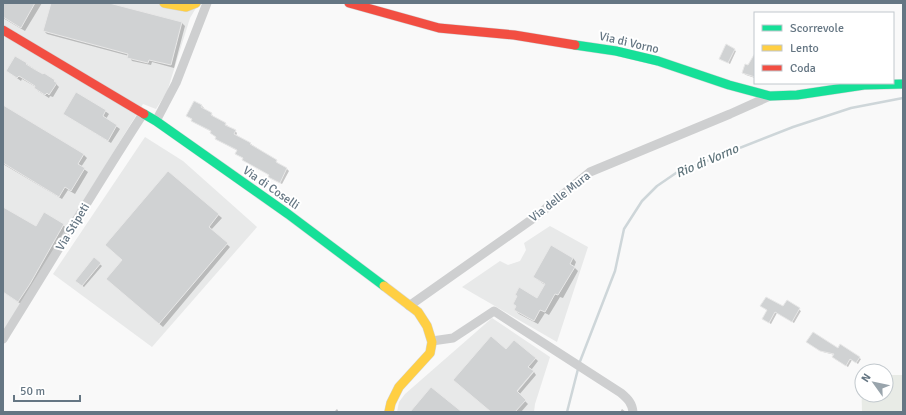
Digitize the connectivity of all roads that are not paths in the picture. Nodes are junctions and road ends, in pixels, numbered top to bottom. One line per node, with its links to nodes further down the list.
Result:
1 (164, 3): 2 (street)
2 (196, 3)
3 (207, 3): 9 (street)
4 (349, 3): 7 (street, Via di Vorno)
5 (3, 30): 8 (street, Via di Coselli)
6 (903, 84): 7 (street, Via di Vorno)
7 (770, 96): 10 (street, Via delle Mura)
8 (143, 114): 9 (street, Via di Coselli); 11 (street, Via Stipeti)
9 (156, 121): 10 (street, Via di Coselli)
10 (409, 306): 12 (street, Via di Coselli)
11 (3, 339)
12 (432, 341): 13 (street); 14 (street)
13 (389, 412)
14 (633, 412)

